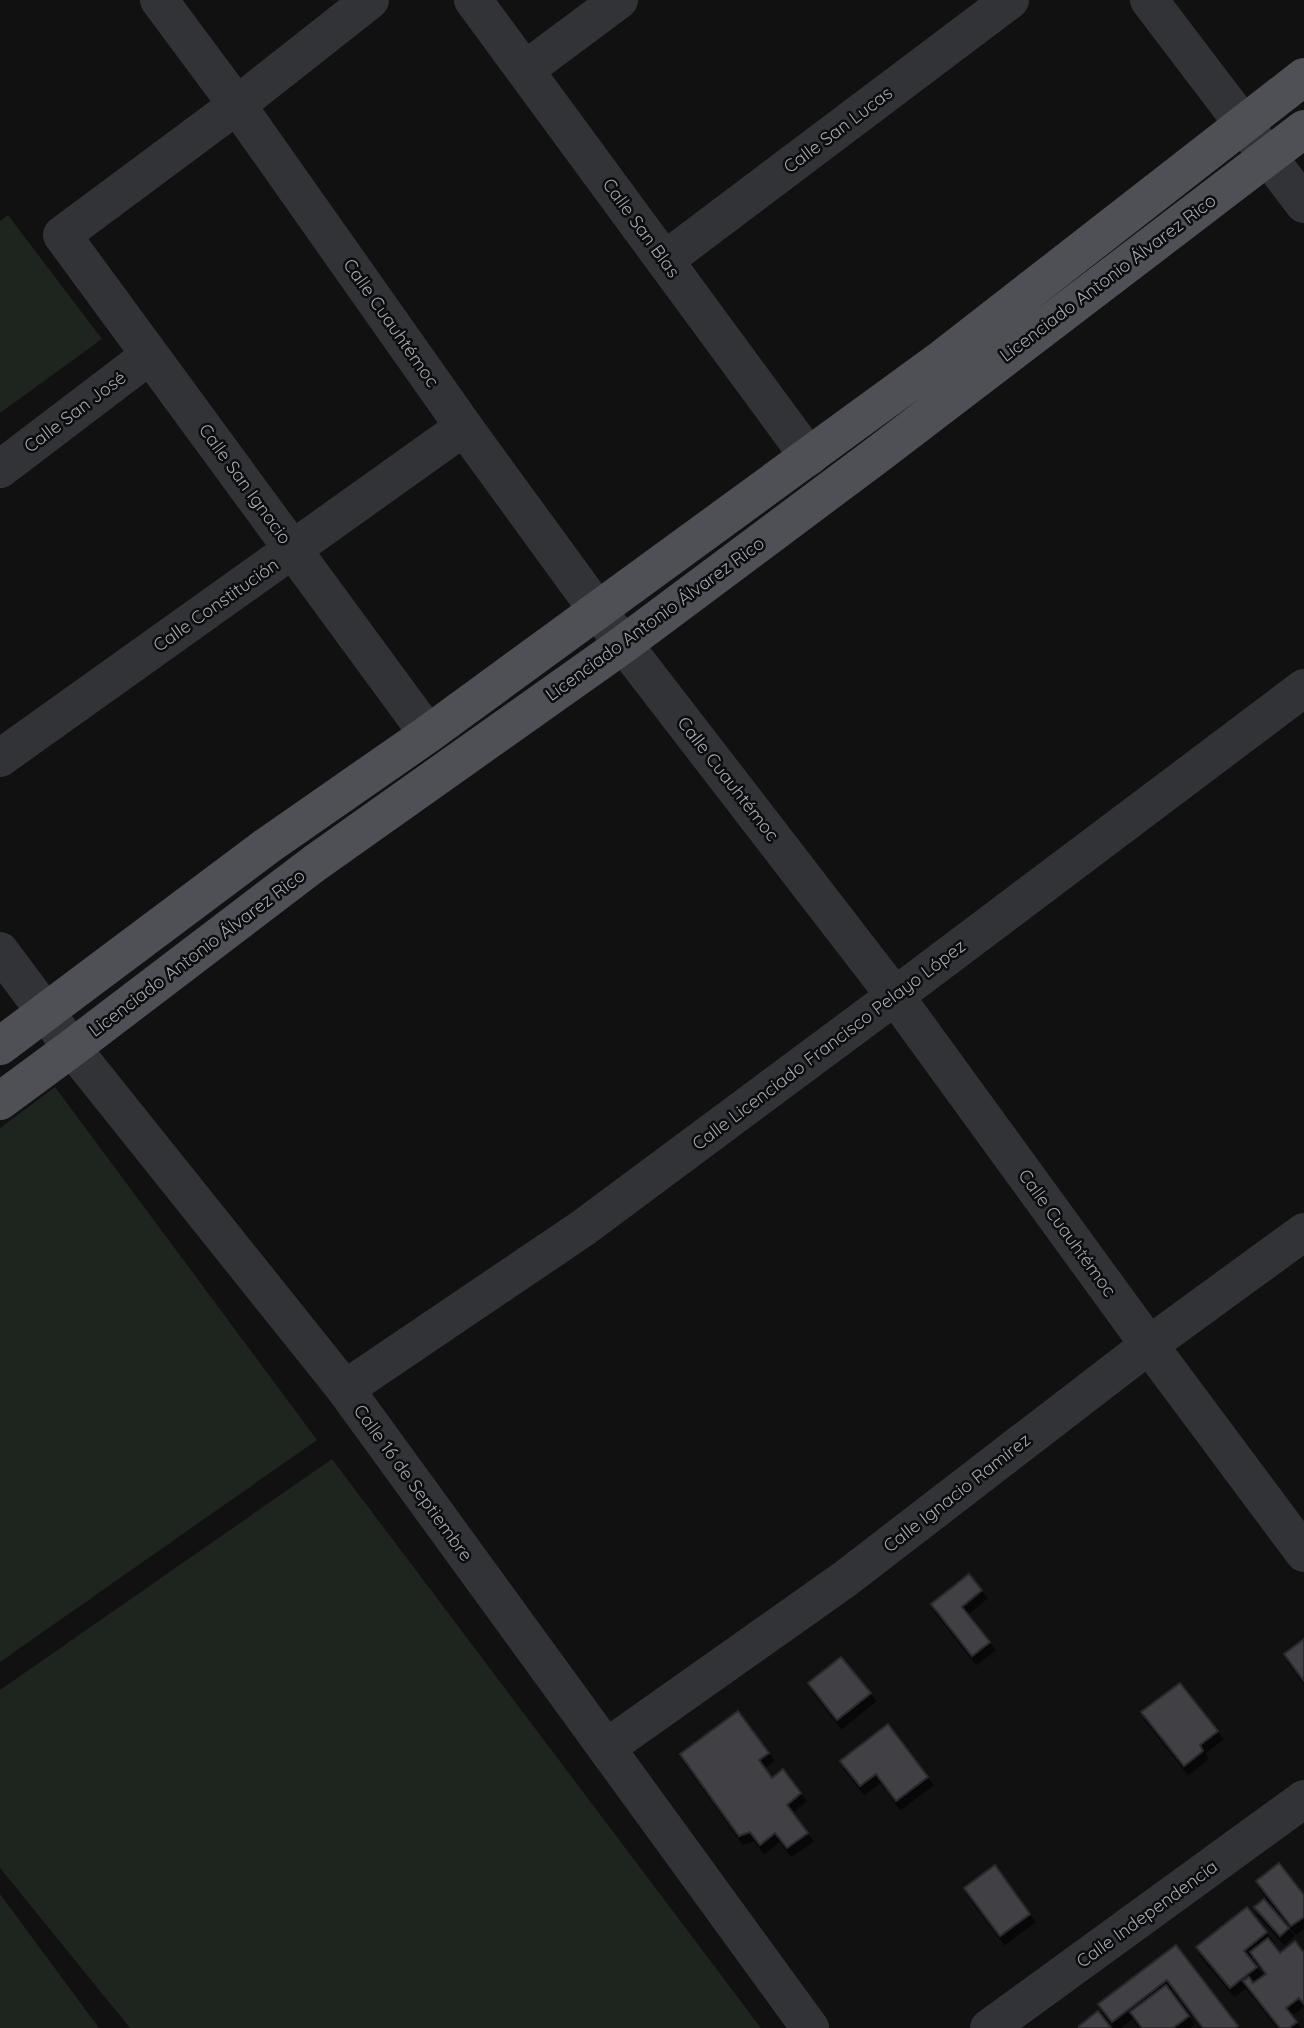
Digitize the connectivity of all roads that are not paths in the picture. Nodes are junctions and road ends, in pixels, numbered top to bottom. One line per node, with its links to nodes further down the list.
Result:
1 (159, 0): 9 (street, Calle Cuauhtémoc)
2 (370, 0): 9 (street)
3 (473, 0): 7 (street, Calle San Blas)
4 (619, 0): 7 (street)
5 (1010, 0): 14 (street, Calle San Lucas)
6 (1149, 0): 10 (street)
7 (525, 70): 14 (street, Calle San Blas)
8 (1304, 77): 10 (main road, Licenciado Antonio Álvarez Rico)
9 (237, 105): 15 (street, Calle San Ignacio); 16 (street, Calle Cuauhtémoc)
10 (1243, 124): 12 (street); 17 (main road, Licenciado Antonio Álvarez Rico)
11 (1304, 129): 12 (main road, Licenciado Antonio Álvarez Rico)
12 (1268, 156): 13 (street); 21 (main road, Licenciado Antonio Álvarez Rico)
13 (1304, 204)
14 (665, 260): 17 (street, Calle San Blas)
15 (150, 355): 18 (street, Calle San José); 19 (street, Calle San Ignacio)
16 (464, 427): 19 (street, Calle Constitución); 20 (street, Calle Cuauhtémoc)
17 (809, 457): 20 (main road, Licenciado Antonio Álvarez Rico)
18 (0, 469)
19 (293, 550): 23 (street, Calle San Ignacio); 24 (street, Calle Constitución)
20 (598, 611): 21 (street, Calle Cuauhtémoc); 23 (main road, Licenciado Antonio Álvarez Rico)
21 (624, 644): 26 (street, Calle Cuauhtémoc); 29 (main road, Licenciado Antonio Álvarez Rico)
22 (1304, 688): 26 (street, Calle Licenciado Francisco Pelayo López)
23 (428, 734): 27 (main road, Licenciado Antonio Álvarez Rico)
24 (0, 758)
25 (0, 951): 27 (street, Calle 16 de Septiembre)
26 (895, 996): 32 (street, Calle Cuauhtémoc); 33 (street, Calle Licenciado Francisco Pelayo López)
27 (46, 1012): 28 (main road, Licenciado Antonio Álvarez Rico); 29 (street, Calle 16 de Septiembre)
28 (0, 1046)
29 (72, 1048): 30 (main road, Licenciado Antonio Álvarez Rico); 33 (street, Calle 16 de Septiembre)
30 (0, 1101)
31 (1304, 1232): 32 (street, Calle Ignacio Ramírez)
32 (1149, 1345): 34 (street, Calle Cuauhtémoc); 35 (street, Calle Ignacio Ramírez)
33 (345, 1390): 35 (street, Calle 16 de Septiembre)
34 (1304, 1552)
35 (606, 1748): 37 (street, Calle 16 de Septiembre)
36 (1304, 1799): 38 (street, Calle Independencia)
37 (810, 2028)
38 (989, 2028)

